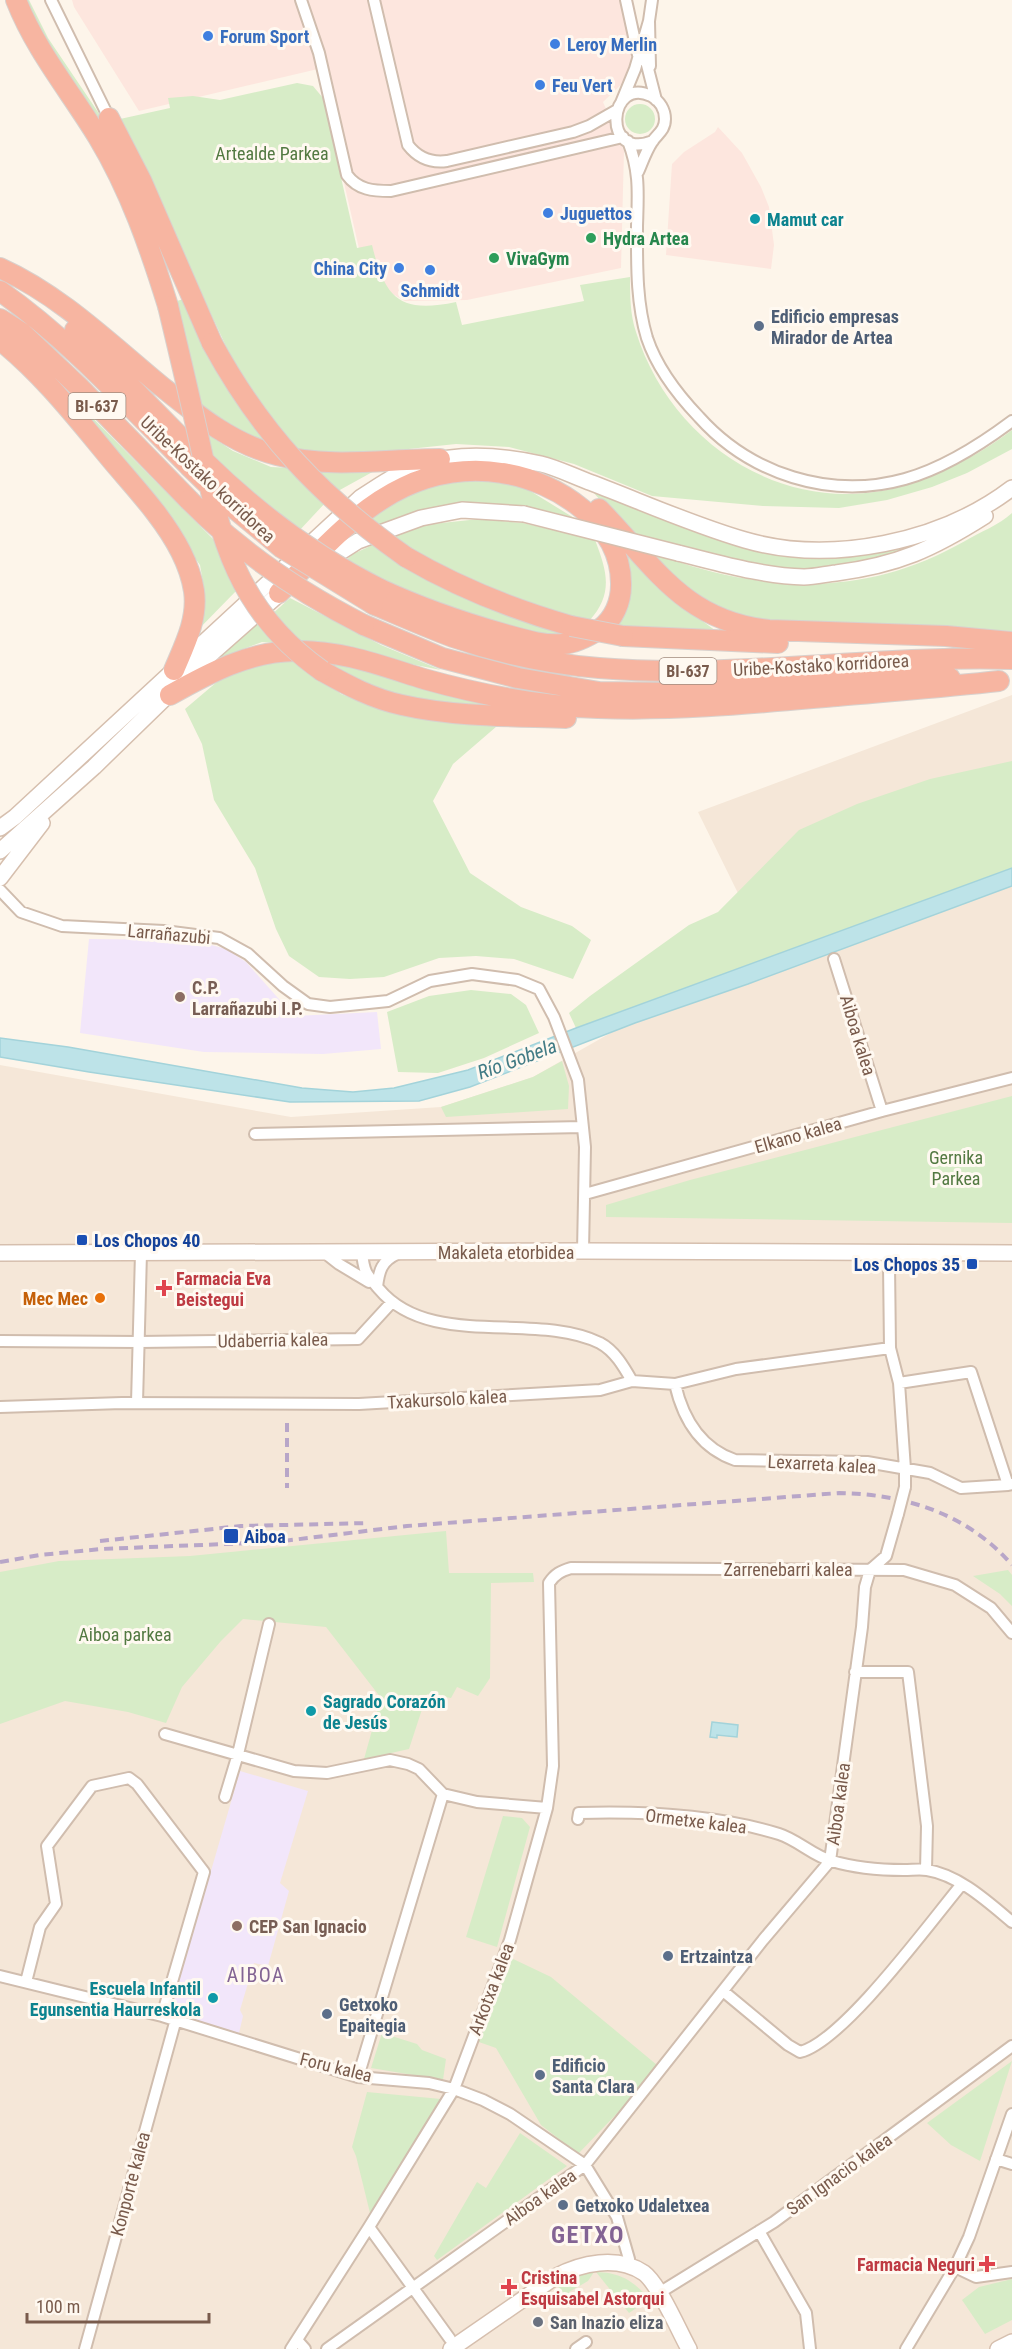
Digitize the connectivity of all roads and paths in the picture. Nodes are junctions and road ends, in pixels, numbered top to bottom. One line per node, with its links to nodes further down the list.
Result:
1 (16, 0): 34 (highway, bridge)
2 (51, 0): 12 (street)
3 (301, 0): 13 (street)
4 (374, 0): 11 (street)
5 (626, 0): 8 (street)
6 (652, 0): 7 (street)
7 (650, 21): 8 (street); 9 (street)
8 (638, 55): 9 (street); 11 (street)
9 (650, 75): 10 (street)
10 (656, 100): 11 (street); 14 (street)
11 (619, 106): 13 (street)
12 (109, 118): 29 (highway, bridge)
13 (626, 139): 14 (street); 15 (street)
14 (653, 141): 15 (street)
15 (638, 172): 20 (street)
16 (0, 270): 21 (highway); 22 (highway)
17 (0, 291): 21 (highway, Uribe-Kostako korridorea / BI-637)
18 (0, 319): 32 (highway, Uribe-Kostako korridorea / BI-637, bridge)
19 (0, 340): 31 (highway)
20 (1012, 421)
21 (190, 457): 27 (highway, Uribe-Kostako korridorea / BI-637, bridge)
22 (440, 459): 23 (street); 31 (street)
23 (503, 459): 24 (street); 28 (highway)
24 (1012, 488)
25 (1012, 497): 26 (street, bridge)
26 (279, 593): 27 (highway); 33 (street)
27 (376, 597): 30 (highway, Uribe-Kostako korridorea / BI-637)
28 (1012, 642)
29 (1012, 648)
30 (1012, 658)
31 (174, 670): 36 (street)
32 (1006, 682): 34 (highway)
33 (170, 695): 34 (highway); 35 (street)
34 (764, 703)
35 (94, 767): 37 (street); 38 (street)
36 (0, 830)
37 (0, 851)
38 (2, 875)
39 (0, 890): 43 (street, Larrañazubi)
40 (834, 959): 42 (street, Aiboa kalea)
41 (1012, 1078): 42 (street, Elkano kalea)
42 (882, 1111): 45 (street, Elkano kalea)
43 (583, 1127): 44 (street); 45 (street)
44 (255, 1134)
45 (585, 1194): 46 (street)
46 (583, 1251): 47 (street, Makaleta etorbidea); 52 (street, Makaleta etorbidea)
47 (399, 1252): 51 (street, Makaleta etorbidea); 54 (street)
48 (0, 1253): 49 (street, Makaleta etorbidea)
49 (141, 1253): 50 (street, Makaleta etorbidea); 57 (street)
50 (325, 1253): 51 (street, Makaleta etorbidea); 54 (street)
51 (362, 1253): 54 (street)
52 (1012, 1253)
53 (889, 1264): 58 (street, Aiboa kalea)
54 (377, 1287): 55 (street)
55 (392, 1302): 57 (street, Udaberria kalea); 59 (street)
56 (0, 1341): 57 (street, Udaberria kalea)
57 (139, 1342): 62 (street)
58 (890, 1348): 60 (street, Aiboa kalea); 61 (street, Txakursolo kalea)
59 (632, 1381): 61 (street, Txakursolo kalea); 62 (street, Txakursolo kalea)
60 (899, 1383): 64 (street, Aiboa kalea); 65 (street)
61 (675, 1384): 64 (street, Lexarreta kalea)
62 (137, 1403): 63 (street, Txakursolo kalea)
63 (0, 1407)
64 (906, 1469): 65 (street, Lexarreta kalea); 66 (street, Aiboa kalea, bridge)
65 (1009, 1484)
66 (870, 1570): 67 (street, Zarrenebarri kalea); 69 (street, Zarrenebarri kalea); 70 (street, Aiboa kalea)
67 (549, 1583): 75 (street, Arkotxa kalea)
68 (269, 1624): 72 (street)
69 (1012, 1633)
70 (855, 1672): 77 (street, Aiboa kalea); 78 (street)
71 (165, 1734): 72 (street)
72 (238, 1754): 73 (street); 74 (street)
73 (443, 1794): 75 (street); 87 (street)
74 (225, 1797)
75 (547, 1808): 88 (street, Arkotxa kalea)
76 (578, 1819): 77 (street, Ormetxe kalea)
77 (830, 1861): 78 (street, Ormetxe kalea); 83 (street, Aiboa kalea)
78 (926, 1870): 79 (street, Ormetxe kalea)
79 (962, 1884): 80 (street, Ormetxe kalea); 83 (street)
80 (1012, 1922)
81 (0, 1976): 82 (street, Foru kalea)
82 (26, 1982): 84 (street, Foru kalea); 84 (street)
83 (723, 1991): 92 (street, Aiboa kalea)
84 (162, 2016): 85 (street, Foru kalea)
85 (176, 2019): 87 (street, Foru kalea); 104 (street, Konporte kalea)
86 (1012, 2046): 94 (street, San Ignacio kalea)
87 (358, 2077): 88 (street, Foru kalea)
88 (454, 2089): 92 (street, Foru kalea); 93 (street, Arkotxa kalea)
89 (1012, 2114): 90 (street)
90 (996, 2159): 91 (street); 96 (street)
91 (1012, 2164)
92 (585, 2165): 95 (street, Foru kalea); 98 (street, Aiboa kalea)
93 (369, 2227): 98 (street); 102 (street, Arkotxa kalea)
94 (759, 2231): 99 (street, San Ignacio kalea); 109 (street)
95 (628, 2267): 99 (street); 103 (street)
96 (955, 2267): 97 (street); 110 (street)
97 (1012, 2272)
98 (412, 2288): 103 (street); 106 (street, Aiboa kalea)
99 (659, 2293): 108 (street)
100 (586, 2342): 107 (street)
101 (1012, 2342): 111 (street)
102 (294, 2344): 105 (street)
103 (450, 2344)
104 (85, 2349)
105 (305, 2349)
106 (327, 2349)
107 (576, 2349)
108 (689, 2349)
109 (810, 2349)
110 (906, 2349)
111 (998, 2349)

